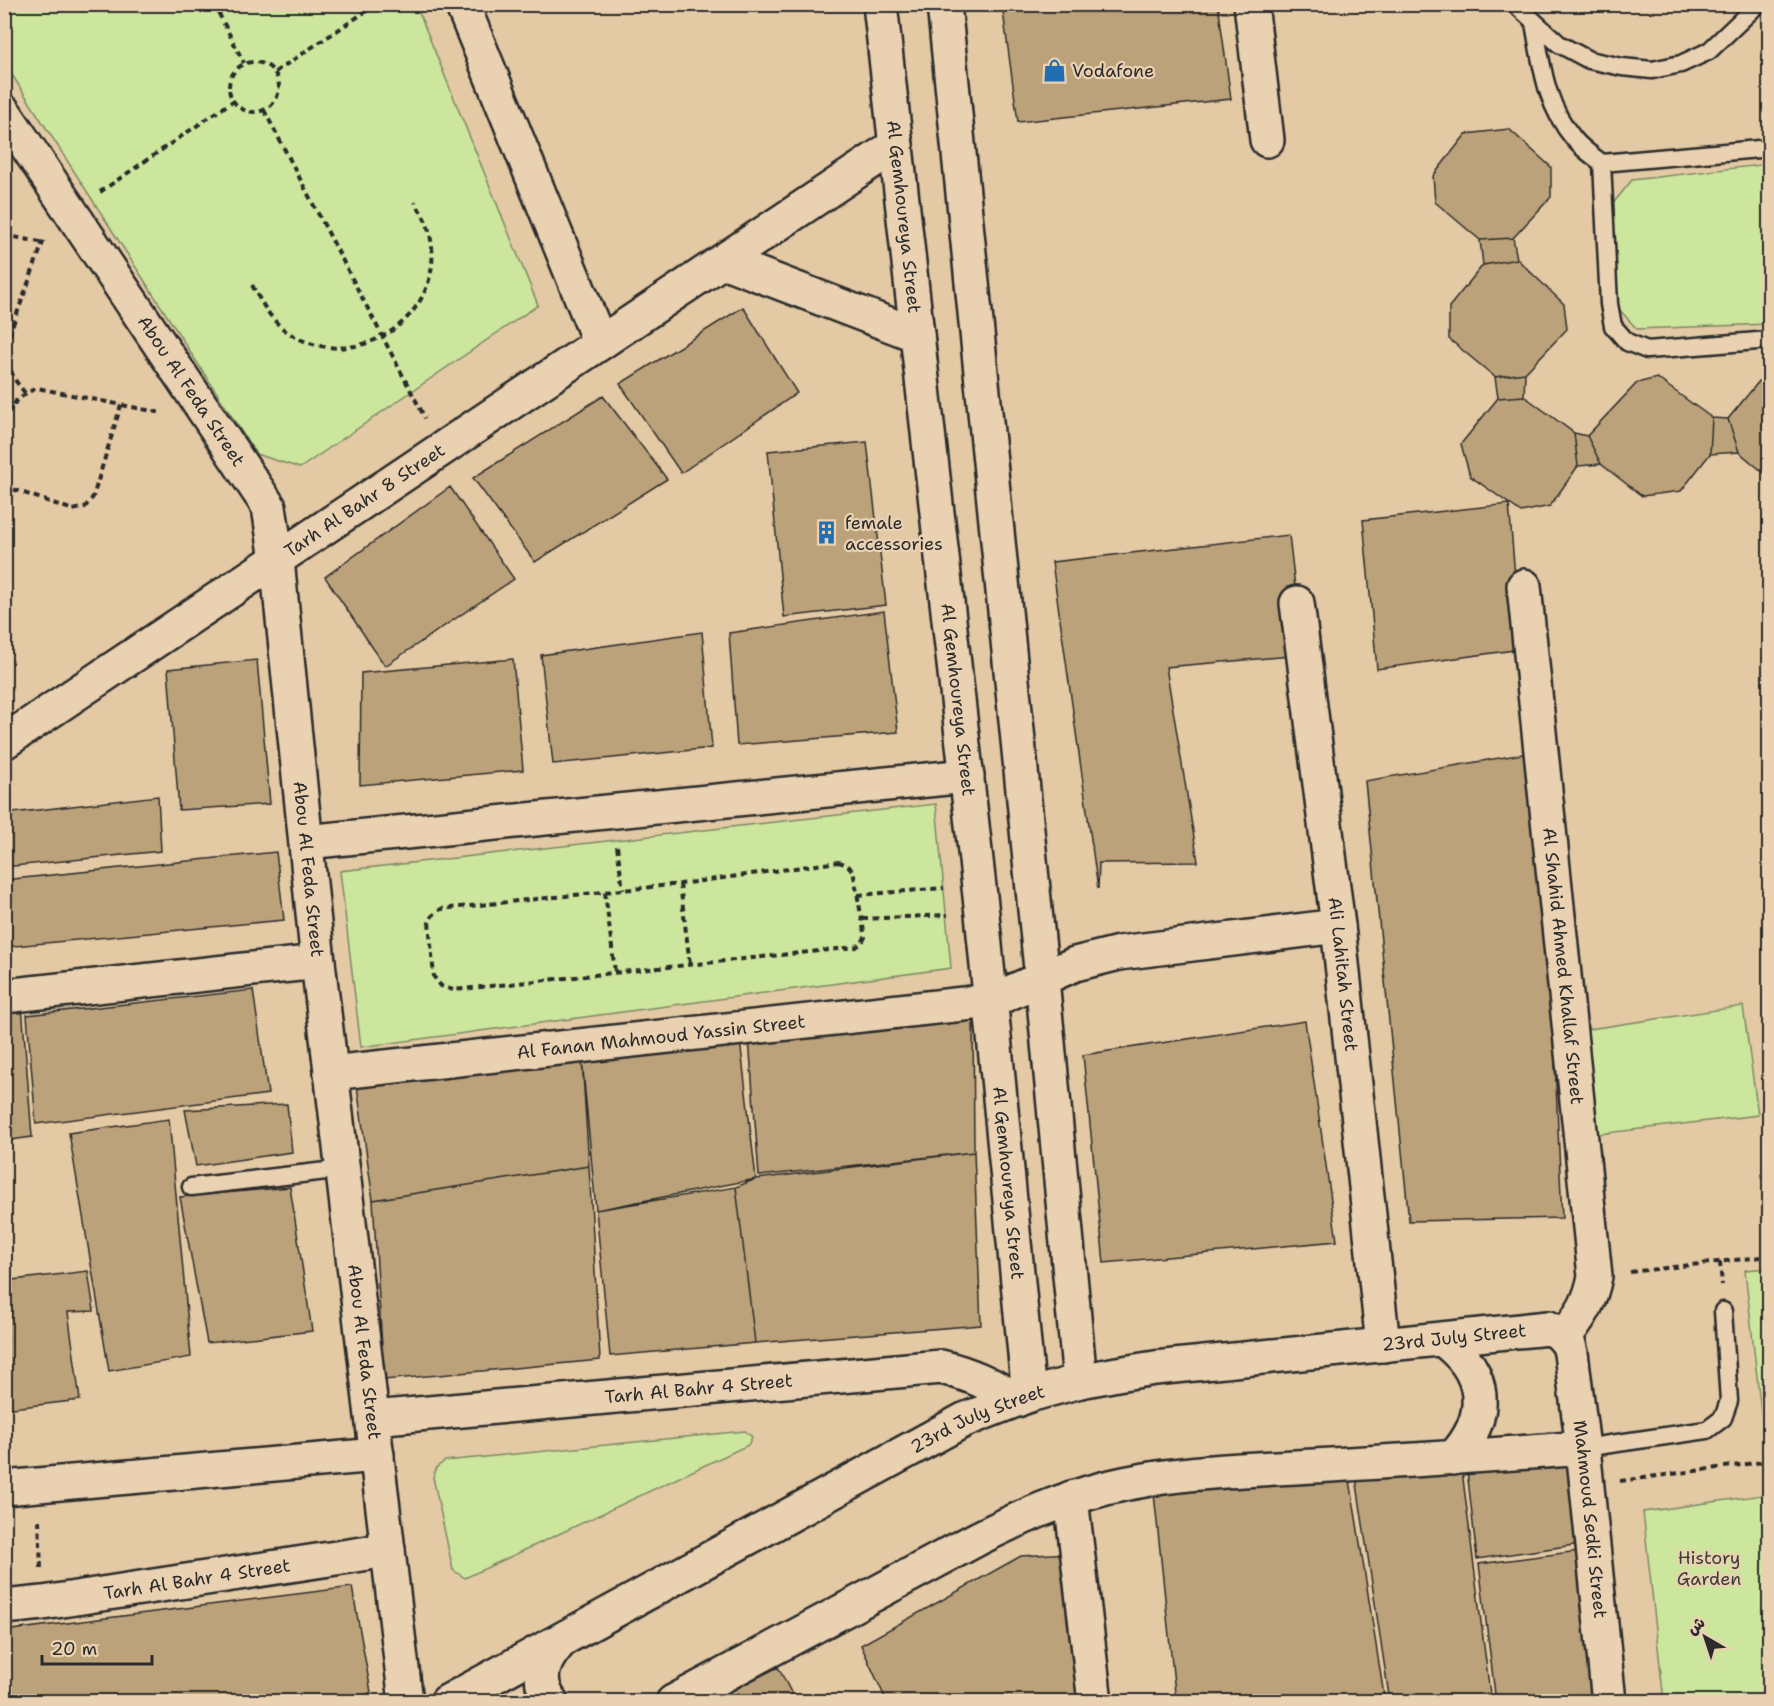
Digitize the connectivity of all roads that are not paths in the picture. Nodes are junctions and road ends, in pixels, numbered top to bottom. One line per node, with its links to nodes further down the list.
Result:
1 (462, 4): 16 (street)
2 (880, 4): 10 (street, Al Gemhoureya Street)
3 (944, 4): 25 (street)
4 (1251, 4): 9 (street)
5 (1515, 4): 7 (lane)
6 (1758, 4): 7 (lane)
7 (1534, 23): 12 (lane)
8 (4, 112): 17 (street, Abou Al Feda Street)
9 (1267, 140)
10 (896, 145): 13 (street, Tarh Al Bahr 8 Street); 14 (street, Al Gemhoureya Street)
11 (1770, 148): 12 (lane)
12 (1602, 163): 15 (lane)
13 (723, 261): 14 (street); 16 (street, Tarh Al Bahr 8 Street)
14 (917, 335): 21 (street, Al Gemhoureya Street)
15 (1770, 340)
16 (600, 343): 17 (street, Tarh Al Bahr 8 Street)
17 (277, 560): 20 (street, Tarh Al Bahr 8 Street); 22 (street, Abou Al Feda Street)
18 (1524, 586): 32 (street, Al Shahid Ahmed Khallaf Street)
19 (1297, 603): 23 (street, Ali Lahitah Street)
20 (4, 742)
21 (967, 776): 22 (street); 27 (street, Al Gemhoureya Street)
22 (306, 842): 24 (street, Abou Al Feda Street)
23 (1338, 926): 25 (street, Al Fanan Mahmoud Yassin Street); 34 (street, Ali Lahitah Street)
24 (318, 962): 26 (street); 28 (street, Abou Al Feda Street)
25 (1042, 979): 27 (street, Al Fanan Mahmoud Yassin Street); 35 (street)
26 (4, 996)
27 (991, 1001): 28 (street, Al Fanan Mahmoud Yassin Street); 36 (street, Al Gemhoureya Street)
28 (331, 1073): 29 (street, Abou Al Feda Street)
29 (343, 1169): 30 (lane); 37 (street, Abou Al Feda Street)
30 (191, 1187)
31 (1723, 1311): 38 (lane)
32 (1564, 1338): 33 (street, 23rd July Street); 38 (street, Mahmoud Sedki Street)
33 (1442, 1339): 34 (street, 23rd July Street); 40 (street)
34 (1383, 1345): 35 (street, 23rd July Street)
35 (1080, 1382): 36 (street, 23rd July Street)
36 (1023, 1398): 37 (street, Tarh Al Bahr 4 Street); 45 (street, 23rd July Street)
37 (373, 1418): 39 (street, Abou Al Feda Street)
38 (1583, 1448): 40 (street); 51 (street, Mahmoud Sedki Street)
39 (377, 1455): 41 (street); 43 (street, Abou Al Feda Street)
40 (1453, 1458): 42 (street)
41 (4, 1488)
42 (1071, 1498): 49 (street); 50 (street)
43 (388, 1550): 44 (street, Tarh Al Bahr 4 Street); 46 (street, Abou Al Feda Street)
44 (4, 1607)
45 (562, 1640): 47 (street, 23rd July Street); 48 (street)
46 (406, 1701)
47 (447, 1701)
48 (551, 1701)
49 (672, 1701)
50 (1095, 1701)
51 (1609, 1701)

